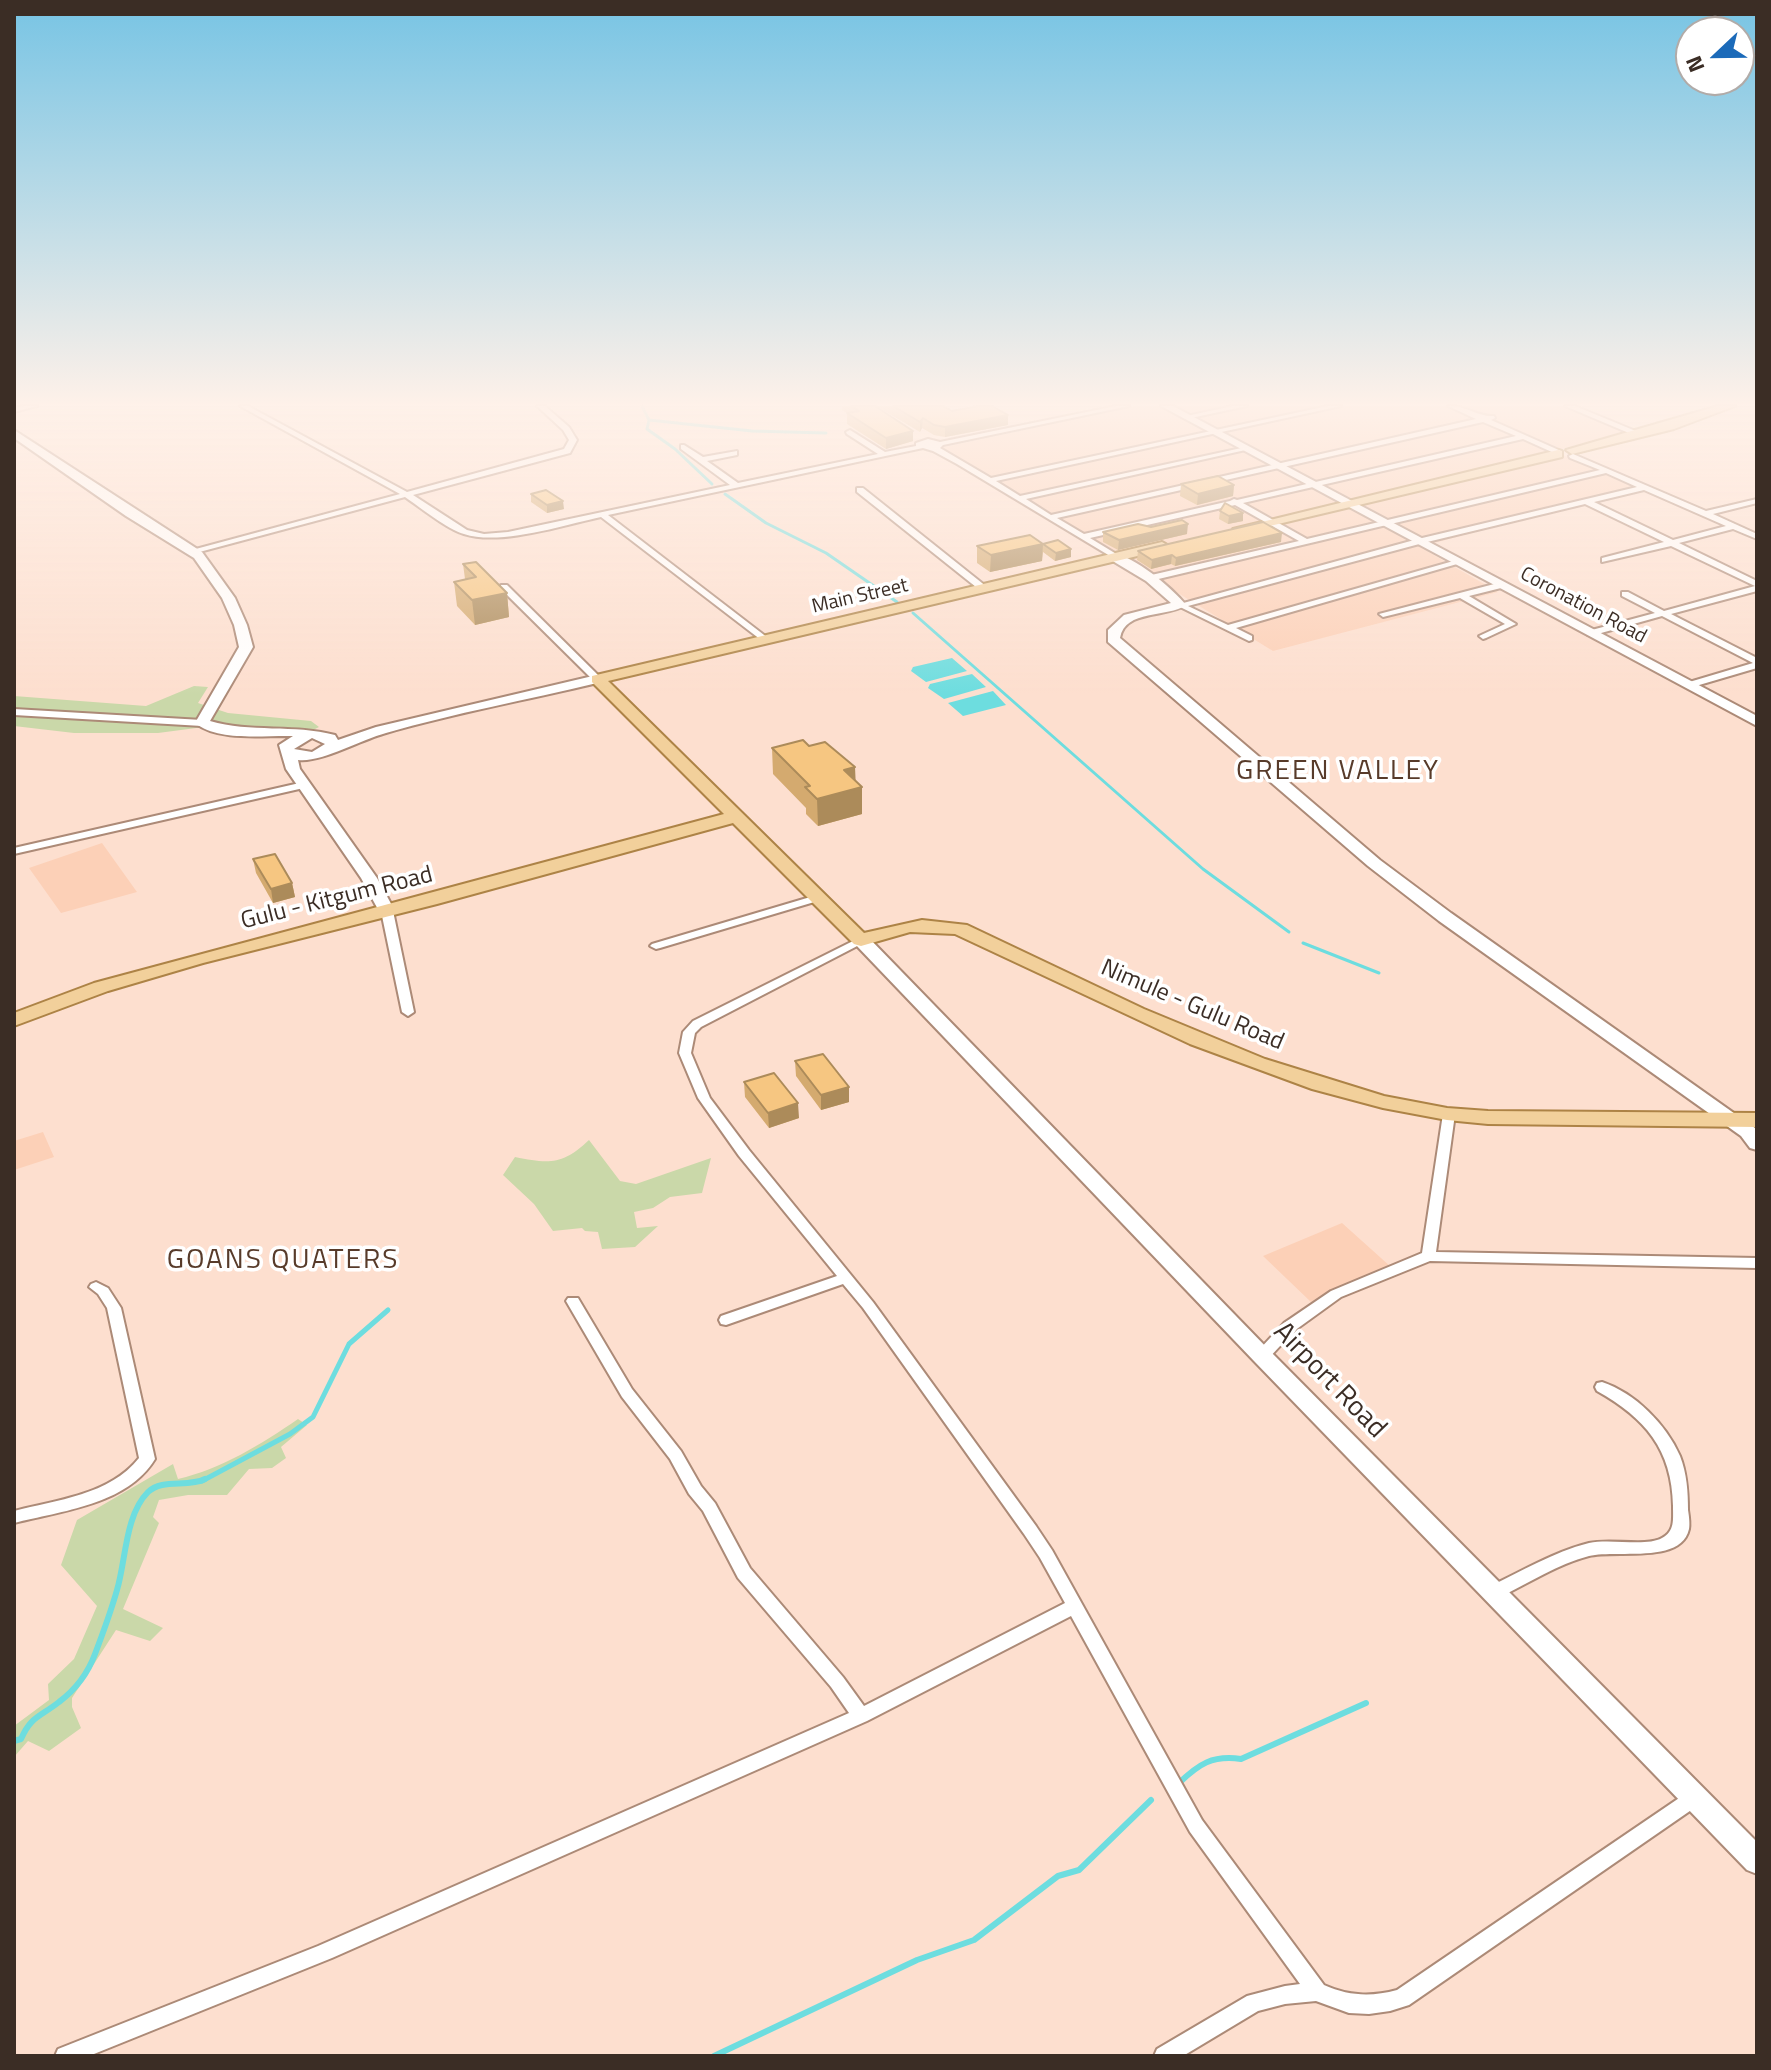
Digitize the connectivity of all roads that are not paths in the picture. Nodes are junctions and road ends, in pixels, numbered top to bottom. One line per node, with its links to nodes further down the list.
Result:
1 (115, 503): 29 (street)
2 (379, 503): 29 (street)
3 (419, 503): 16 (street)
4 (657, 503): 16 (street)
5 (876, 503): 37 (street)
6 (1028, 503): 18 (street)
7 (1116, 503): 18 (street)
8 (1227, 503): 23 (street)
9 (1237, 503): 19 (street)
10 (1348, 503): 19 (main road); 20 (street, Coronation Road)
11 (1476, 503): 20 (street)
12 (1584, 503): 25 (street)
13 (1588, 503): 28 (street)
14 (1678, 503): 17 (street)
15 (1751, 503): 17 (street)
16 (602, 514): 47 (street)
17 (1705, 514): 21 (street)
18 (1051, 517): 23 (street)
19 (1269, 521): 22 (main road); 26 (street)
20 (1388, 524): 25 (street, Coronation Road); 26 (street)
21 (1733, 527): 24 (street); 28 (street)
22 (1229, 531)
23 (1083, 537): 30 (street)
24 (1757, 537)
25 (1421, 541): 32 (street, Coronation Road); 40 (street)
26 (1307, 542): 33 (street)
27 (1175, 543): 30 (main road, Main Street)
28 (1672, 543): 31 (street); 35 (street)
29 (195, 552): 53 (street)
30 (1115, 557): 33 (street); 37 (main road, Main Street)
31 (1605, 560)
32 (1460, 562): 34 (street, Coronation Road); 43 (street)
33 (1150, 578): 40 (street)
34 (1502, 585): 39 (street); 44 (street, Coronation Road)
35 (1757, 586): 42 (street)
36 (504, 587): 49 (street)
37 (984, 589): 47 (main road, Main Street)
38 (1625, 594): 42 (street)
39 (1462, 595): 41 (street); 45 (street)
40 (1180, 605): 43 (street); 70 (street)
41 (1383, 614)
42 (1664, 614): 44 (street); 48 (street)
43 (1230, 627): 46 (street)
44 (1591, 633): 50 (street, Coronation Road)
45 (1483, 636)
46 (1249, 638)
47 (765, 640): 49 (main road, Main Street)
48 (1757, 664): 50 (street)
49 (597, 679): 54 (street, Main Street); 60 (main road)
50 (1689, 685): 52 (street, Coronation Road)
51 (14, 712): 53 (street)
52 (1757, 722)
53 (202, 723): 55 (street)
54 (381, 730): 56 (street); 57 (street)
55 (257, 731): 56 (street); 58 (street)
56 (313, 735): 57 (street); 58 (street)
57 (329, 750): 58 (street); 59 (street)
58 (287, 751): 59 (street)
59 (303, 783): 62 (street); 64 (street)
60 (733, 816): 61 (main road, Gulu - Kitgum Road); 61 (main road); 63 (main road)
61 (704, 822): 64 (main road, Gulu - Kitgum Road)
62 (14, 851)
63 (817, 898): 65 (main road); 66 (street)
64 (387, 911): 67 (street); 68 (main road, Gulu - Kitgum Road)
65 (861, 940): 69 (main road, Nimule - Gulu Road); 73 (street); 77 (street, Airport Road)
66 (656, 946)
67 (408, 1012)
68 (14, 1020)
69 (1449, 1114): 70 (main road, Nimule - Gulu Road); 71 (street)
70 (1748, 1127)
71 (1428, 1256): 72 (street); 77 (street)
72 (1757, 1263)
73 (847, 1278): 76 (street); 81 (street)
74 (96, 1287): 79 (street)
75 (573, 1301): 82 (street)
76 (726, 1320)
77 (1262, 1356): 80 (street, Airport Road)
78 (1602, 1387): 80 (street)
79 (14, 1517)
80 (1494, 1592): 83 (street, Airport Road)
81 (1073, 1607): 82 (street); 85 (street)
82 (861, 1716): 86 (street)
83 (1694, 1798): 84 (street, Airport Road); 85 (street)
84 (1757, 1861)
85 (1317, 1992): 87 (street)
86 (65, 2056)
87 (1164, 2056)

